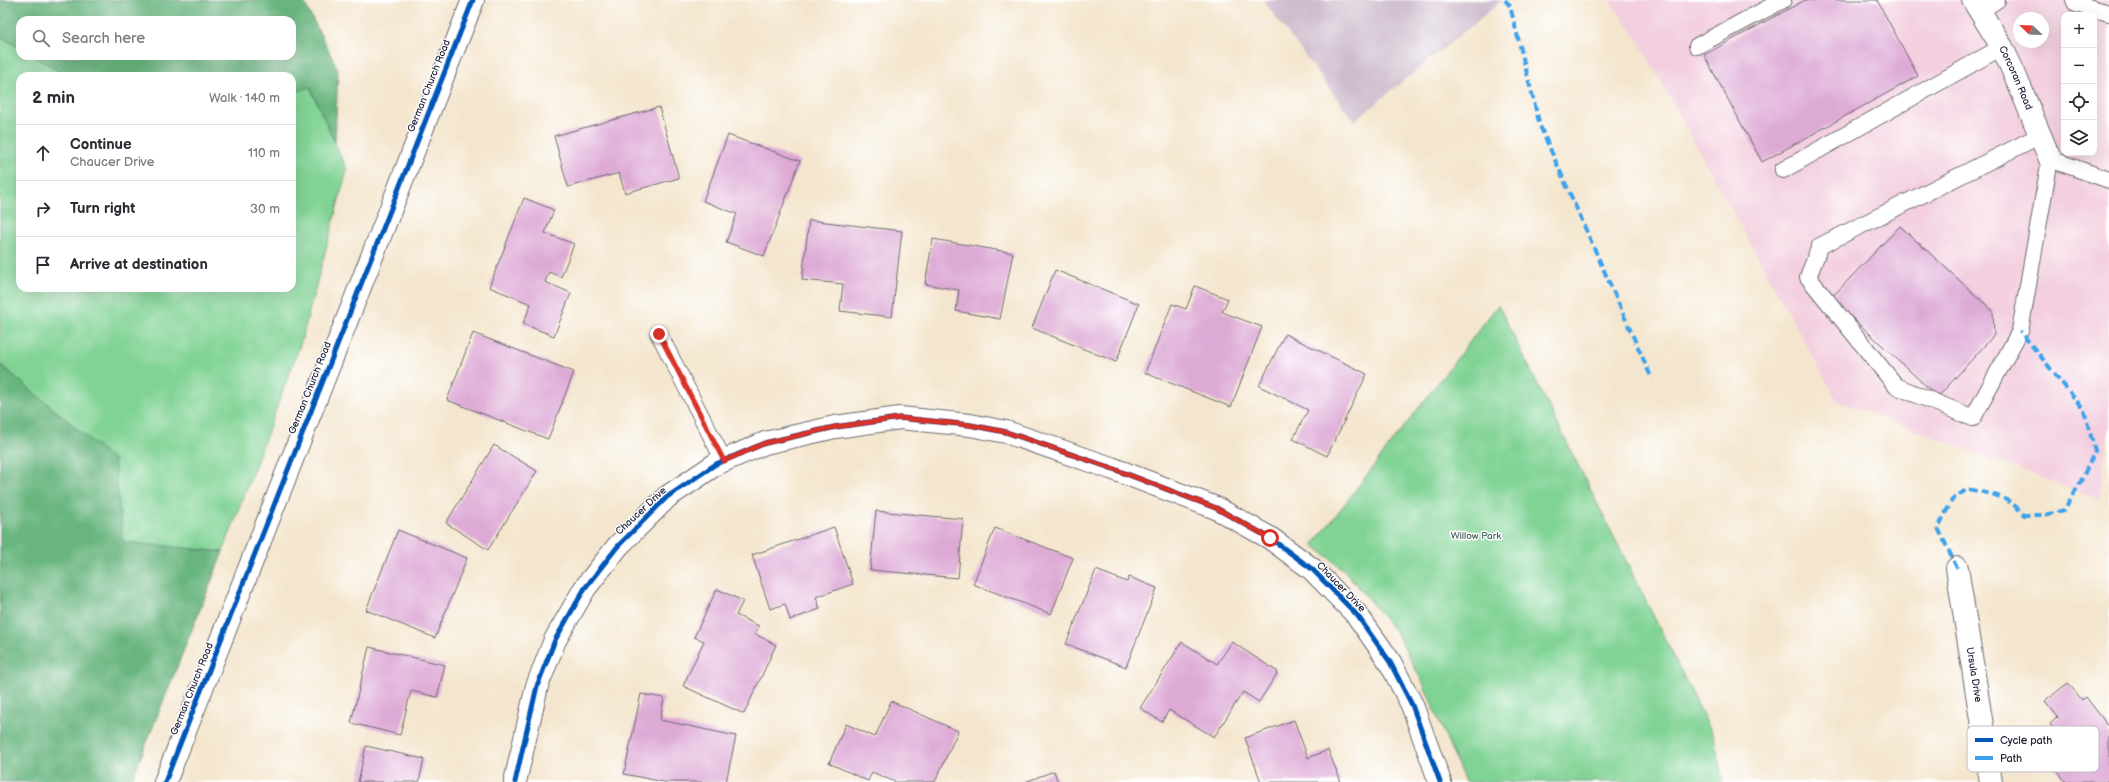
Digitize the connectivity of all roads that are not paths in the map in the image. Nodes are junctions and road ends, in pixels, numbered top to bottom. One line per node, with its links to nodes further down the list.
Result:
1 (473, 0): 17 (street, German Church Road)
2 (1783, 0): 6 (lane)
3 (2074, 0): 5 (lane)
4 (1983, 4): 7 (street, Corcoran Road)
5 (2109, 13)
6 (1697, 46)
7 (2002, 47): 8 (street, Corcoran Road); 10 (lane)
8 (2041, 135): 9 (street, Corcoran Road); 9 (lane)
9 (2050, 159): 11 (lane)
10 (1783, 170)
11 (2109, 180)
12 (659, 334): 13 (lane)
13 (724, 461): 18 (street, Chaucer Drive); 19 (street, Chaucer Drive)
14 (1957, 568): 15 (street, Ursula Drive)
15 (1982, 726)
16 (1989, 772): 20 (street, Ursula Drive)
17 (165, 782)
18 (514, 782)
19 (1440, 782)
20 (1991, 782)

